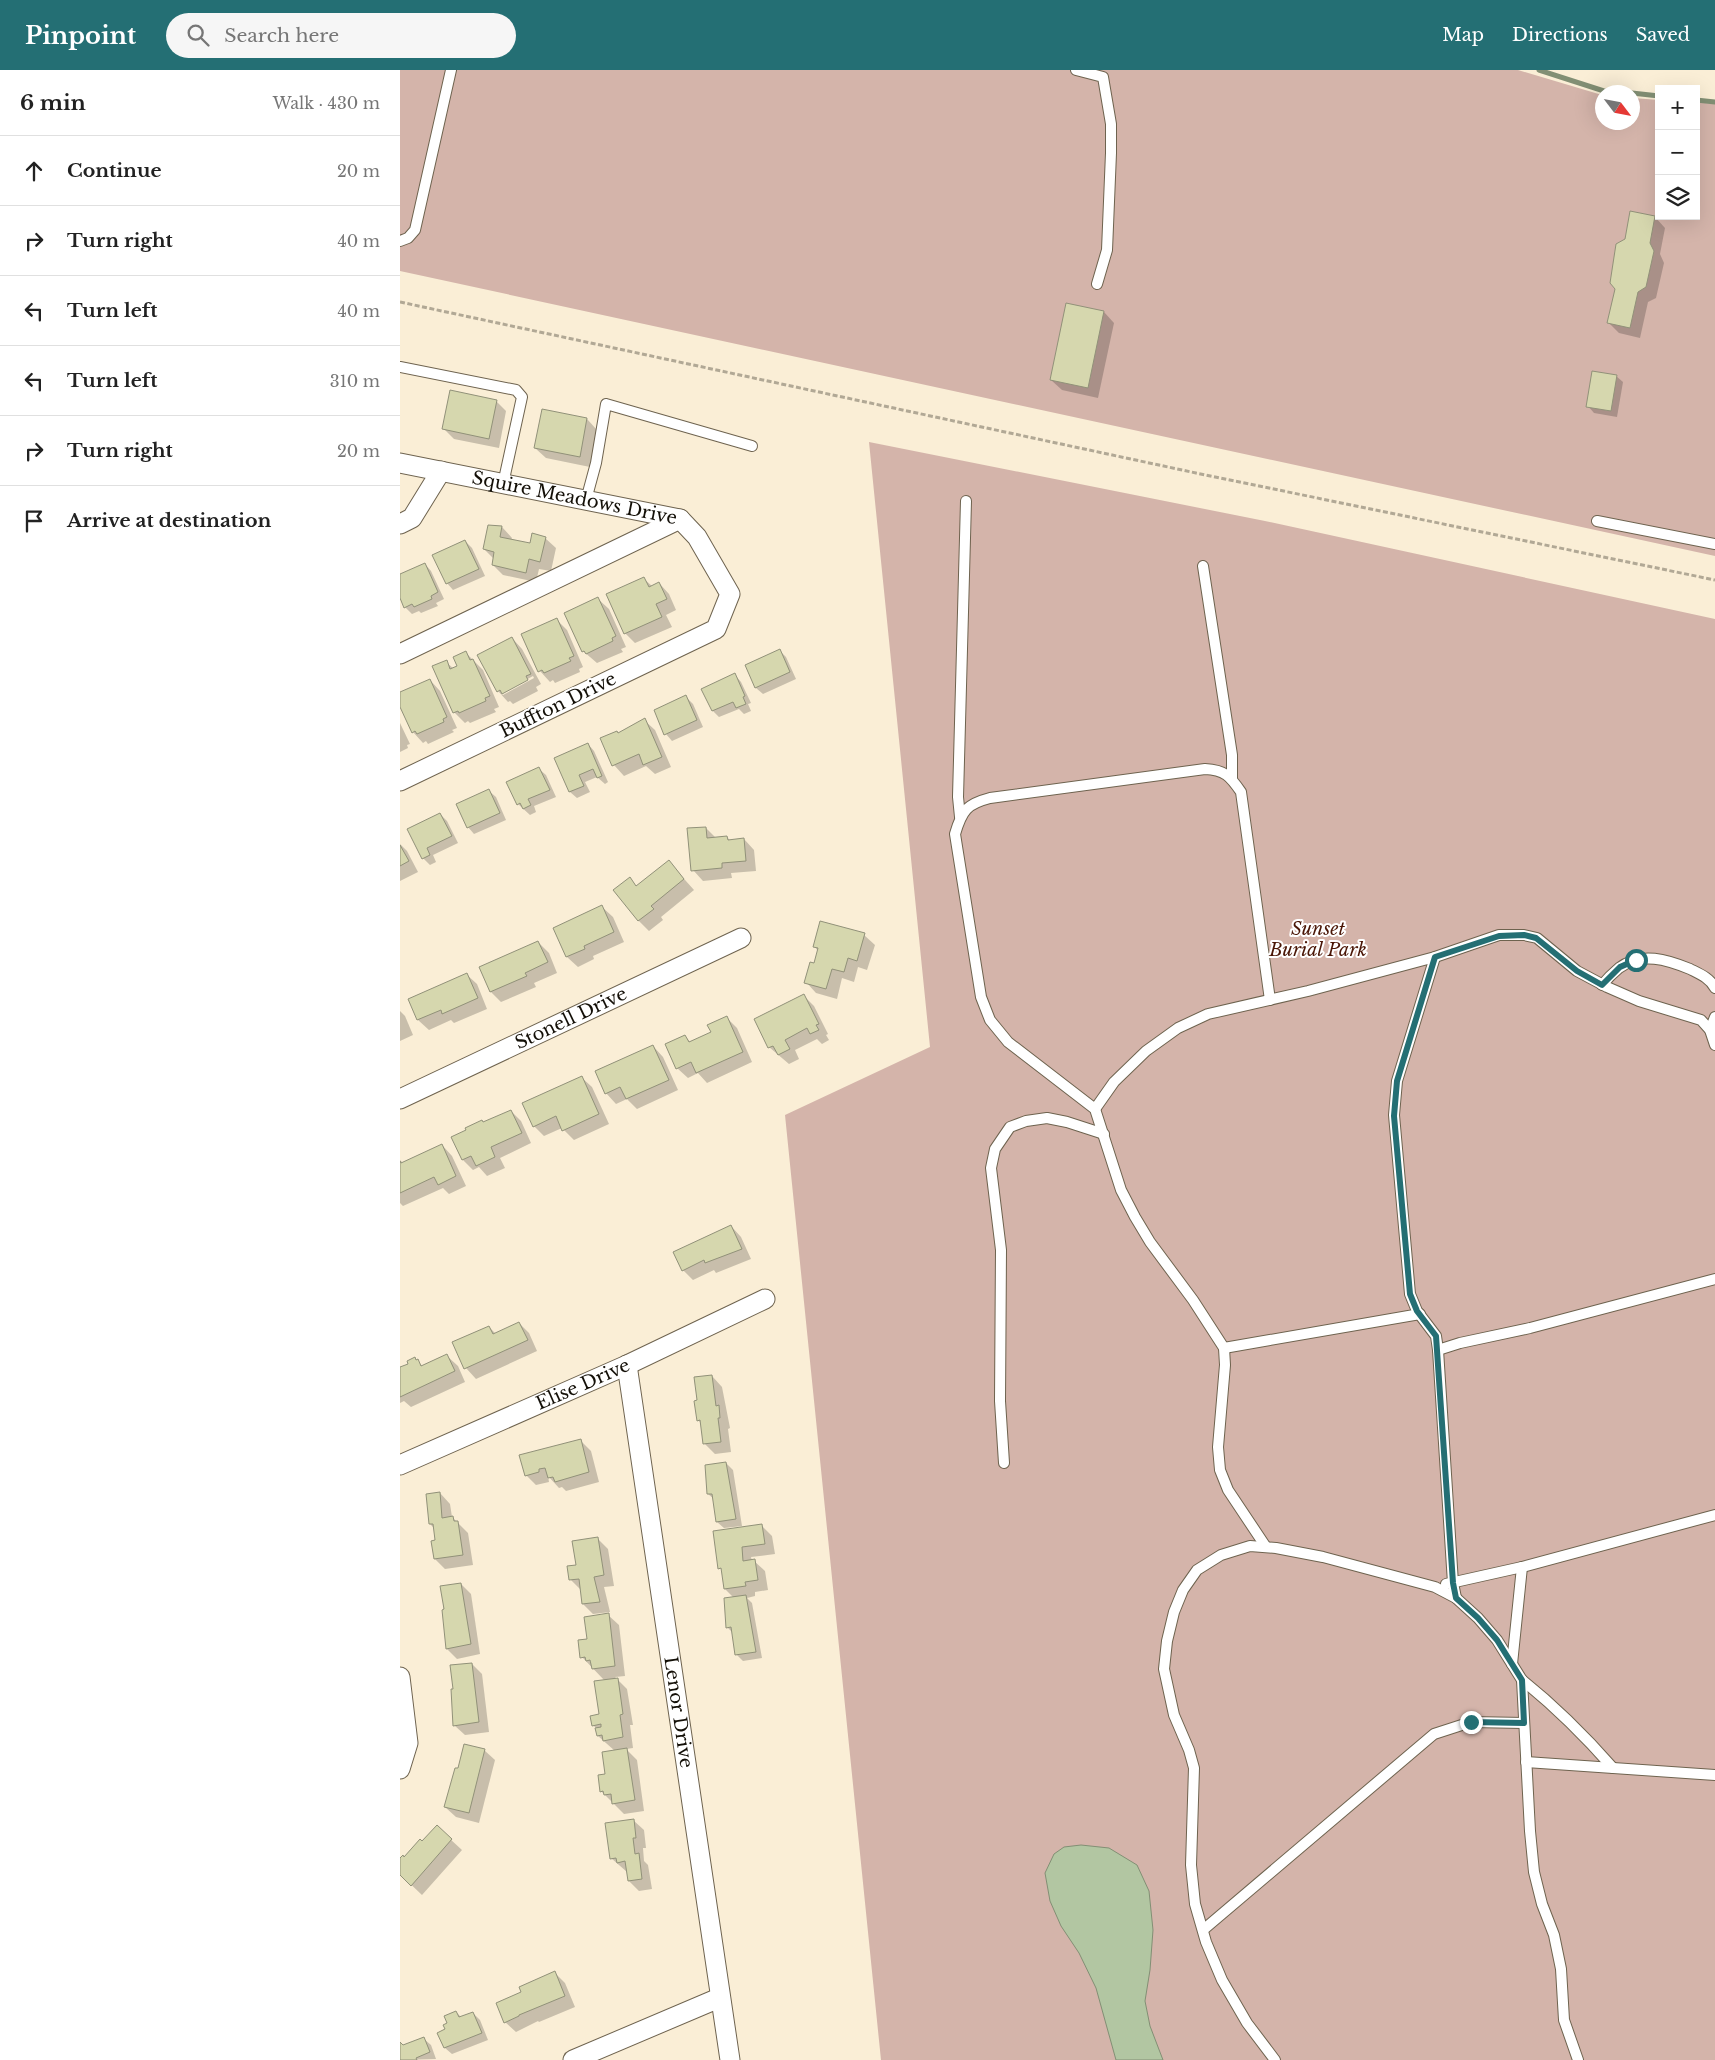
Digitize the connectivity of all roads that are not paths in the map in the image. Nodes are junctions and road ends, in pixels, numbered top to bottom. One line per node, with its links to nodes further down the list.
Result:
1 (451, 70): 4 (lane)
2 (1076, 70): 3 (lane)
3 (1104, 73): 5 (lane)
4 (400, 241)
5 (1097, 284)
6 (400, 367): 10 (lane)
7 (752, 446): 11 (lane)
8 (400, 463): 9 (street, Squire Meadows Drive)
9 (441, 471): 10 (street, Squire Meadows Drive); 15 (street)
10 (503, 484): 11 (street, Squire Meadows Drive)
11 (586, 500): 13 (street, Squire Meadows Drive)
12 (966, 501): 22 (lane)
13 (680, 519): 18 (street, Squire Meadows Drive); 19 (street)
14 (1597, 521): 16 (lane)
15 (400, 524)
16 (1715, 544)
17 (1203, 566): 20 (lane)
18 (716, 630): 21 (street, Buffton Drive)
19 (400, 654)
20 (1232, 778): 22 (lane); 27 (lane)
21 (400, 781)
22 (960, 817): 32 (lane)
23 (741, 938): 31 (street, Stonell Drive)
24 (1435, 957): 25 (lane); 27 (lane); 36 (lane)
25 (1602, 985): 26 (lane); 29 (lane)
26 (1715, 988)
27 (1270, 1000): 32 (lane)
28 (1715, 1017): 29 (lane)
29 (1710, 1030): 30 (lane)
30 (1715, 1045)
31 (400, 1099)
32 (1095, 1109): 33 (lane)
33 (1104, 1134): 37 (lane); 40 (lane)
34 (1715, 1279): 38 (lane)
35 (765, 1299): 39 (street, Elise Drive)
36 (1420, 1314): 37 (lane); 38 (lane)
37 (1224, 1348): 43 (lane)
38 (1438, 1350): 45 (lane)
39 (628, 1365): 41 (street, Elise Drive); 57 (street, Lenor Drive)
40 (1004, 1463)
41 (400, 1465)
42 (1715, 1515): 44 (lane)
43 (1266, 1547): 46 (lane); 56 (lane)
44 (1522, 1567): 45 (lane); 48 (lane)
45 (1453, 1583): 46 (lane); 47 (lane)
46 (1435, 1587): 47 (lane)
47 (1456, 1598): 48 (lane)
48 (1512, 1664): 50 (lane)
49 (400, 1677): 54 (street)
50 (1522, 1680): 51 (lane); 53 (lane)
51 (1524, 1723): 52 (lane); 56 (lane)
52 (1526, 1762): 53 (lane); 61 (lane)
53 (1613, 1768): 55 (lane)
54 (400, 1769)
55 (1715, 1775)
56 (1203, 1930): 60 (lane)
57 (720, 1998): 58 (street); 59 (street, Lenor Drive)
58 (573, 2060)
59 (730, 2060)
60 (1275, 2060)
61 (1578, 2060)

